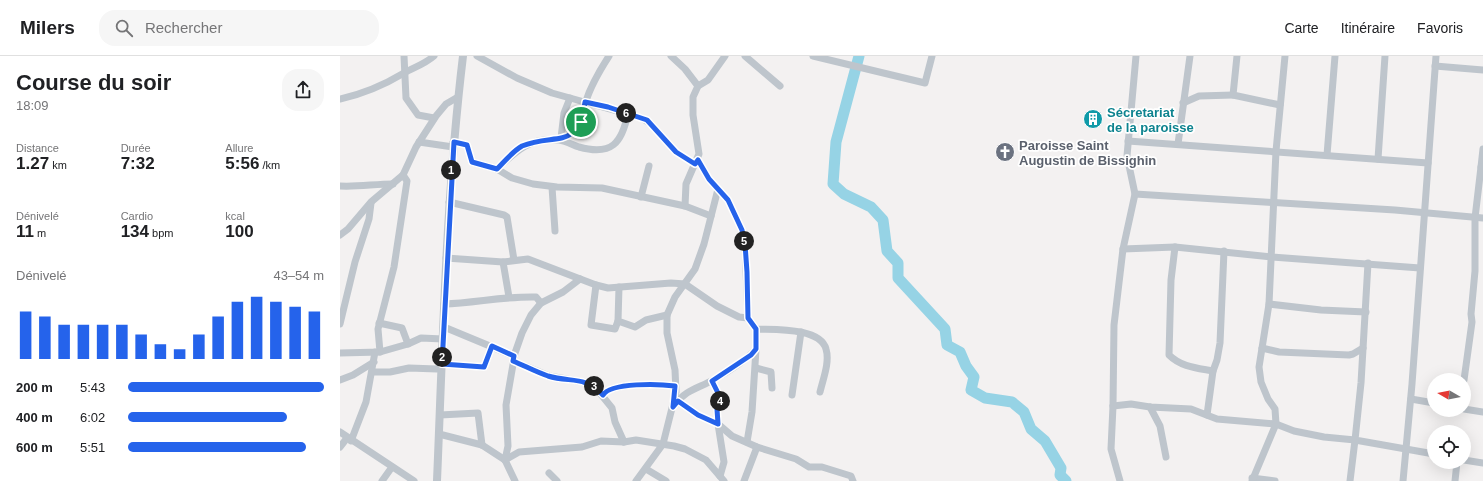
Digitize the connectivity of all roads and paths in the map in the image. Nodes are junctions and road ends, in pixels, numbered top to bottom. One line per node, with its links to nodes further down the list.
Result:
1 (404, 56): 20 (street)
2 (434, 56): 20 (street)
3 (462, 56): 24 (street)
4 (477, 56): 25 (street)
5 (610, 56): 27 (street)
6 (671, 56): 21 (street)
7 (725, 56): 21 (street)
8 (745, 56): 22 (street)
9 (814, 56): 10 (street)
10 (932, 56)
11 (1136, 56): 33 (street)
12 (1190, 56): 28 (street)
13 (1237, 56): 23 (street)
14 (1284, 56): 29 (street)
15 (1335, 56): 39 (street)
16 (1385, 56): 40 (street)
17 (1436, 56): 18 (street)
18 (1435, 66): 19 (street); 42 (street)
19 (1483, 70)
20 (406, 72): 26 (street); 31 (street)
21 (698, 86): 41 (street)
22 (780, 86)
23 (1233, 95): 28 (street); 29 (street)
24 (458, 97): 31 (street); 36 (street)
25 (570, 98): 27 (street); 32 (street)
26 (340, 99)
27 (585, 102): 30 (street); 32 (street)
28 (1183, 103): 35 (street)
29 (1280, 104): 38 (street)
30 (628, 114): 32 (street); 41 (street)
31 (434, 118): 34 (street)
32 (560, 139): 45 (street)
33 (1128, 141): 35 (street); 51 (street)
34 (419, 142): 36 (street); 46 (street)
35 (1178, 144): 38 (street)
36 (453, 145): 45 (street); 54 (street)
37 (1483, 149): 44 (street)
38 (1276, 152): 39 (street); 55 (street)
39 (1327, 155): 40 (street)
40 (1378, 159): 42 (street)
41 (696, 162): 50 (street); 56 (street)
42 (1428, 163): 57 (street)
43 (649, 166): 52 (street)
44 (1482, 168): 59 (street)
45 (497, 169): 49 (street)
46 (403, 175): 47 (street); 87 (street)
47 (394, 184): 48 (street); 53 (street)
48 (340, 186)
49 (552, 187): 52 (street); 61 (street)
50 (718, 189): 58 (street); 85 (street)
51 (1135, 194): 55 (street); 64 (street)
52 (640, 197): 56 (street)
53 (371, 202): 62 (street); 82 (street)
54 (449, 202): 67 (street); 68 (street)
55 (1274, 203): 57 (street); 66 (street)
56 (685, 206): 58 (street)
57 (1424, 213): 59 (street); 71 (street)
58 (711, 216): 75 (street)
59 (1475, 218): 60 (street); 72 (street)
60 (1483, 218)
61 (555, 231)
62 (340, 235)
63 (1175, 247): 64 (street); 65 (street); 104 (street)
64 (1124, 249): 117 (street)
65 (1224, 251): 66 (street); 104 (street)
66 (1272, 257): 70 (street); 81 (street)
67 (446, 258): 69 (street); 80 (street)
68 (514, 260): 69 (street); 74 (street)
69 (503, 262): 78 (street)
70 (1368, 263): 71 (street); 83 (street)
71 (1420, 268): 114 (street)
72 (1475, 271): 73 (street); 106 (street)
73 (1483, 272)
74 (580, 279): 76 (street); 79 (street)
75 (685, 284): 77 (street); 84 (street); 85 (street)
76 (596, 285): 77 (street); 86 (street)
77 (618, 287): 86 (street)
78 (509, 297): 79 (street); 80 (street)
79 (541, 303): 100 (street)
80 (444, 304): 89 (street)
81 (1269, 304): 83 (street); 95 (street)
82 (342, 305): 88 (street)
83 (1366, 312): 96 (street)
84 (667, 315): 86 (street); 109 (street)
85 (748, 318): 90 (street)
86 (618, 321)
87 (379, 323): 93 (street); 98 (street)
88 (340, 324)
89 (444, 327): 92 (street); 94 (street)
90 (756, 329): 91 (street); 97 (street)
91 (801, 332): 111 (street); 113 (street)
92 (443, 339): 93 (street); 102 (street)
93 (408, 344): 98 (street)
94 (492, 346): 100 (street); 102 (street)
95 (1262, 348): 96 (street); 124 (street)
96 (1363, 348): 128 (street)
97 (756, 349): 103 (street); 108 (street)
98 (377, 352): 99 (street); 101 (street)
99 (340, 353)
100 (514, 358): 112 (street); 138 (street)
101 (374, 362): 105 (street); 107 (street)
102 (442, 364): 105 (street); 121 (street)
103 (756, 368): 110 (street); 130 (street)
104 (1213, 371): 122 (street)
105 (372, 372): 127 (street)
106 (1465, 373)
107 (340, 380)
108 (712, 381): 116 (street); 123 (street)
109 (675, 386): 112 (street); 116 (street)
110 (772, 388)
111 (820, 392)
112 (603, 395): 129 (street)
113 (792, 395)
114 (1411, 399): 115 (street); 135 (street)
115 (1427, 402)
116 (675, 404): 123 (street); 131 (street)
117 (1113, 406): 118 (street); 156 (street)
118 (1150, 407): 122 (street); 137 (street)
119 (1471, 410): 120 (street)
120 (1483, 412)
121 (440, 415): 126 (street); 132 (street)
122 (1207, 415): 124 (street)
123 (718, 424): 130 (street); 145 (street)
124 (1276, 424): 128 (street); 146 (street)
125 (340, 432): 127 (street)
126 (439, 434): 132 (street); 149 (street)
127 (349, 440): 133 (street); 141 (street)
128 (1355, 440): 135 (street); 158 (street)
129 (624, 442): 131 (street); 138 (street)
130 (747, 442): 134 (street)
131 (663, 444): 142 (street); 145 (street)
132 (482, 445): 138 (street)
133 (340, 447)
134 (757, 447): 154 (street); 155 (street)
135 (1407, 448): 136 (street); 159 (street)
136 (1427, 452)
137 (1166, 457)
138 (505, 460): 150 (street)
139 (1471, 461): 140 (street)
140 (1483, 463)
141 (392, 467): 147 (street); 148 (street)
142 (646, 469): 152 (street); 153 (street)
143 (1456, 469): 160 (street)
144 (549, 473): 151 (street)
145 (722, 478)
146 (1252, 480): 157 (street)
147 (382, 481)
148 (414, 481)
149 (437, 481)
150 (515, 481)
151 (557, 481)
152 (636, 481)
153 (666, 481)
154 (744, 481)
155 (852, 481)
156 (1120, 481)
157 (1274, 481)
158 (1350, 481)
159 (1403, 481)
160 (1455, 481)

